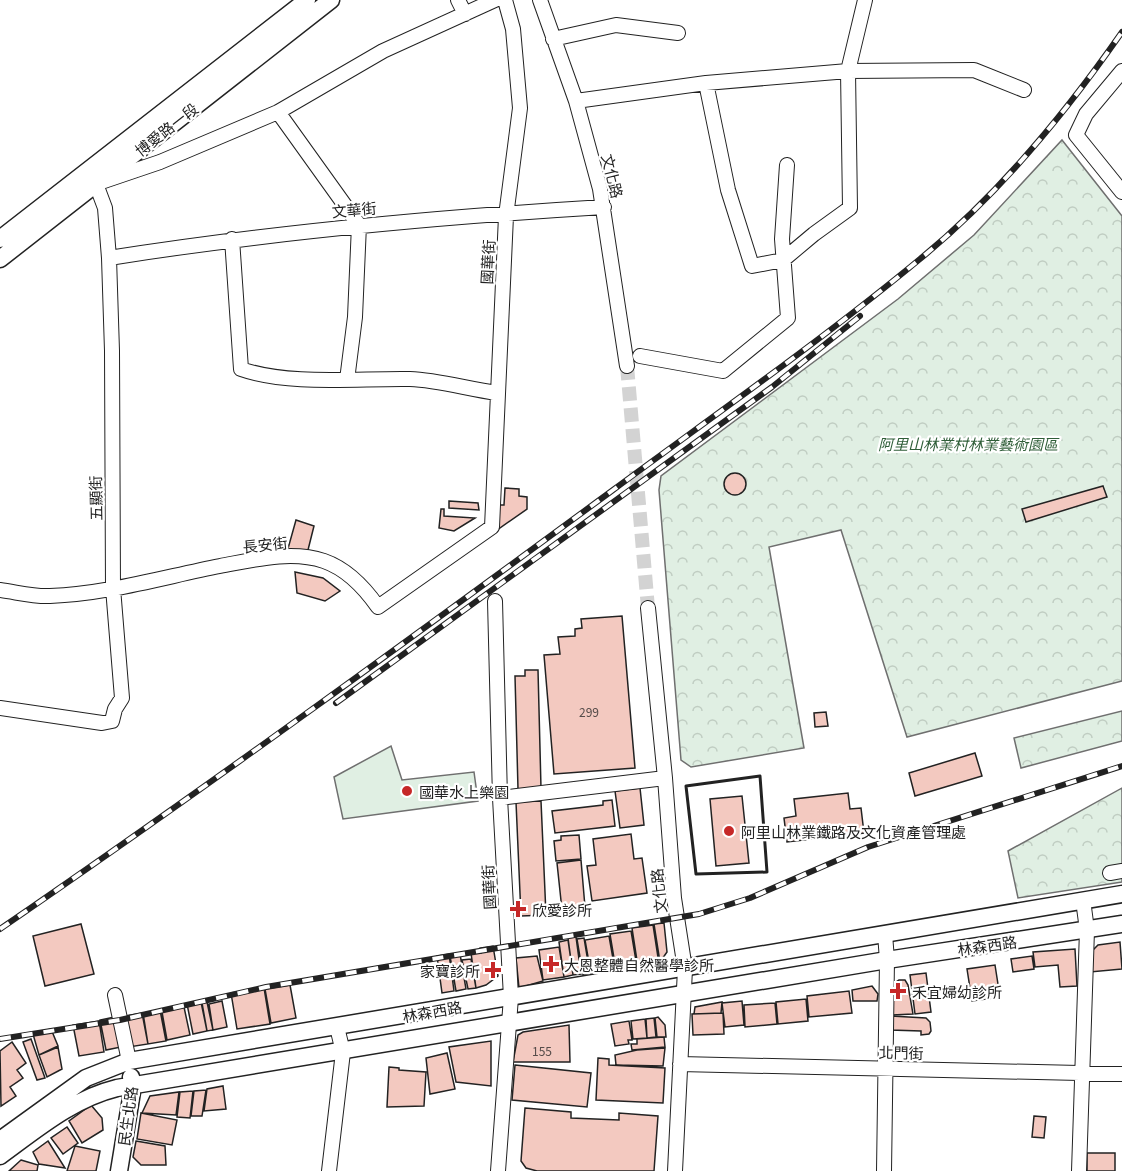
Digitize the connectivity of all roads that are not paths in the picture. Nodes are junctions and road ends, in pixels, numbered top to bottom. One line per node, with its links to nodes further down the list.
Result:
1 (307, 0): 17 (main road, 博愛路一段)
2 (331, 0): 19 (main road, 博愛路一段)
3 (458, 0): 8 (street)
4 (495, 0): 8 (street)
5 (505, 0): 22 (street, 國華街)
6 (540, 0): 10 (street, 文化路)
7 (865, 0): 12 (street)
8 (465, 14): 16 (street)
9 (678, 33): 10 (street)
10 (553, 39): 15 (street, 文化路)
11 (1122, 70): 20 (street)
12 (848, 71): 13 (street); 14 (street); 28 (street)
13 (706, 82): 15 (street); 28 (street)
14 (1024, 90)
15 (576, 101): 21 (street, 文化路)
16 (278, 112): 19 (street); 23 (street)
17 (100, 160): 19 (street, 五顯街); 25 (main road, 博愛路一段)
18 (787, 165): 28 (street)
19 (96, 184): 26 (street, 五顯街); 27 (main road, 博愛路一段)
20 (1122, 192)
21 (604, 207): 22 (street, 文華街); 30 (street, 文化路)
22 (506, 216): 23 (street, 文華街); 32 (street, 國華街)
23 (359, 225): 24 (street, 文華街); 31 (street)
24 (232, 238): 26 (street, 文華街); 31 (street)
25 (0, 239)
26 (109, 258): 34 (street, 五顯街)
27 (0, 259)
28 (783, 260): 29 (street)
29 (640, 356)
30 (627, 366)
31 (347, 380): 32 (street)
32 (496, 393): 33 (street, 國華街)
33 (492, 527): 34 (street, 長安街)
34 (113, 588): 35 (street, 長安街); 38 (street, 五顯街)
35 (0, 590)
36 (495, 601): 40 (street, 國華街)
37 (648, 608): 39 (street, 文化路)
38 (0, 708)
39 (665, 778): 40 (street); 47 (street, 文化路)
40 (500, 798): 50 (street, 國華街)
41 (1122, 894): 42 (main road, 林森西路)
42 (1083, 900): 44 (street); 45 (main road, 林森西路)
43 (1122, 924): 44 (main road, 林森西路)
44 (1087, 930): 46 (main road, 林森西路); 57 (street)
45 (885, 934): 46 (street); 47 (main road, 林森西路)
46 (887, 960): 48 (main road, 林森西路); 56 (street)
47 (685, 969): 48 (street, 文化路); 50 (main road, 林森西路)
48 (685, 994): 51 (main road, 林森西路); 55 (street, 文化路)
49 (115, 995): 54 (street)
50 (511, 997): 51 (street, 國華街); 52 (main road, 林森西路)
51 (508, 1022): 53 (main road, 林森西路); 64 (street, 國華街)
52 (337, 1027): 53 (street); 54 (main road, 林森西路)
53 (343, 1052): 59 (main road, 林森西路); 63 (street)
54 (129, 1061): 59 (main road, 民生北路); 60 (main road, 林森西路)
55 (680, 1064): 56 (street, 北門街); 65 (street, 文化路)
56 (885, 1068): 57 (street, 北門街); 66 (street)
57 (1083, 1073): 58 (street, 北門街); 67 (street)
58 (1122, 1074)
59 (132, 1086): 61 (main road, 林森西路); 62 (main road, 民生北路)
60 (0, 1140)
61 (0, 1155)
62 (123, 1171)
63 (329, 1171)
64 (498, 1171)
65 (675, 1171)
66 (884, 1171)
67 (1079, 1171)

